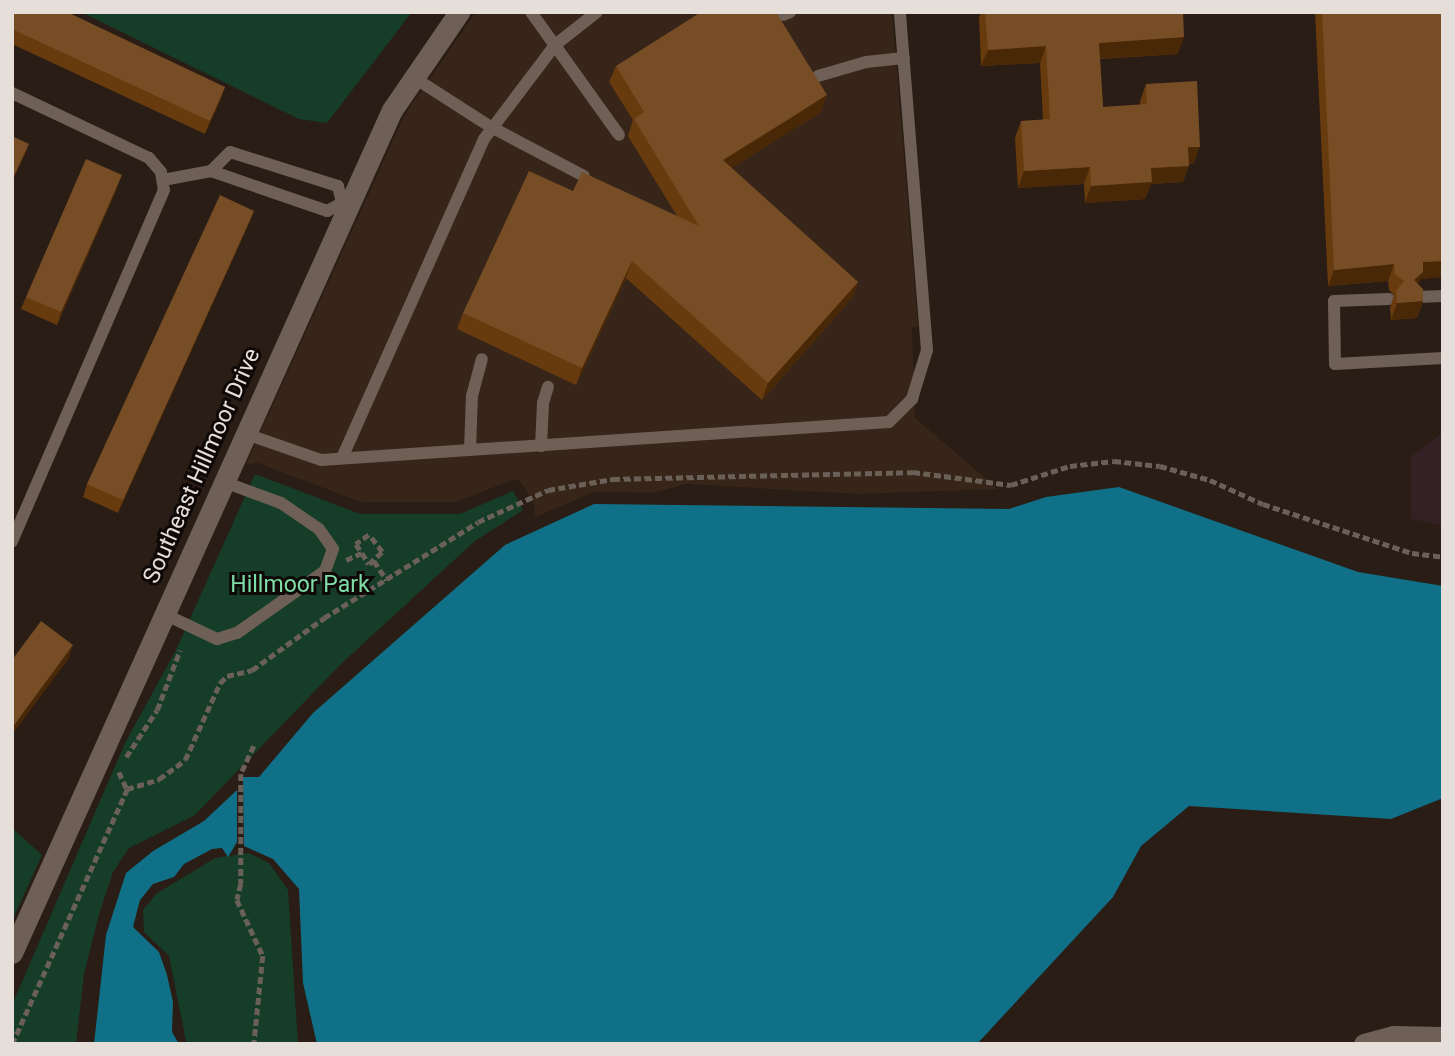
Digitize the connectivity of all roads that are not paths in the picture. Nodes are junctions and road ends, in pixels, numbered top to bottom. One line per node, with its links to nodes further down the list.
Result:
1 (459, 12): 8 (street, Southeast Hillmoor Drive)
2 (531, 12): 5 (lane)
3 (597, 12): 5 (lane)
4 (900, 12): 6 (lane)
5 (555, 46): 10 (lane); 11 (lane)
6 (904, 58): 7 (lane); 23 (lane)
7 (818, 76)
8 (413, 77): 10 (lane); 15 (street, Southeast Hillmoor Drive)
9 (12, 93): 14 (lane)
10 (491, 127): 13 (lane); 25 (lane)
11 (619, 135)
12 (211, 171): 14 (lane); 15 (lane); 15 (lane)
13 (584, 176)
14 (163, 180): 27 (lane)
15 (346, 204): 22 (street, Southeast Hillmoor Drive)
16 (1443, 296): 17 (lane)
17 (1417, 297)
18 (1389, 299): 19 (lane)
19 (1443, 358)
20 (482, 359): 24 (lane)
21 (548, 387): 23 (lane)
22 (246, 434): 25 (lane); 26 (street, Southeast Hillmoor Drive)
23 (541, 446): 24 (lane)
24 (470, 450): 25 (lane)
25 (342, 458)
26 (224, 482): 28 (street, Southeast Hillmoor Drive); 28 (lane)
27 (12, 542)
28 (164, 614): 29 (street, Southeast Hillmoor Drive)
29 (12, 953)
30 (1443, 1037): 31 (street)
31 (1364, 1044)

